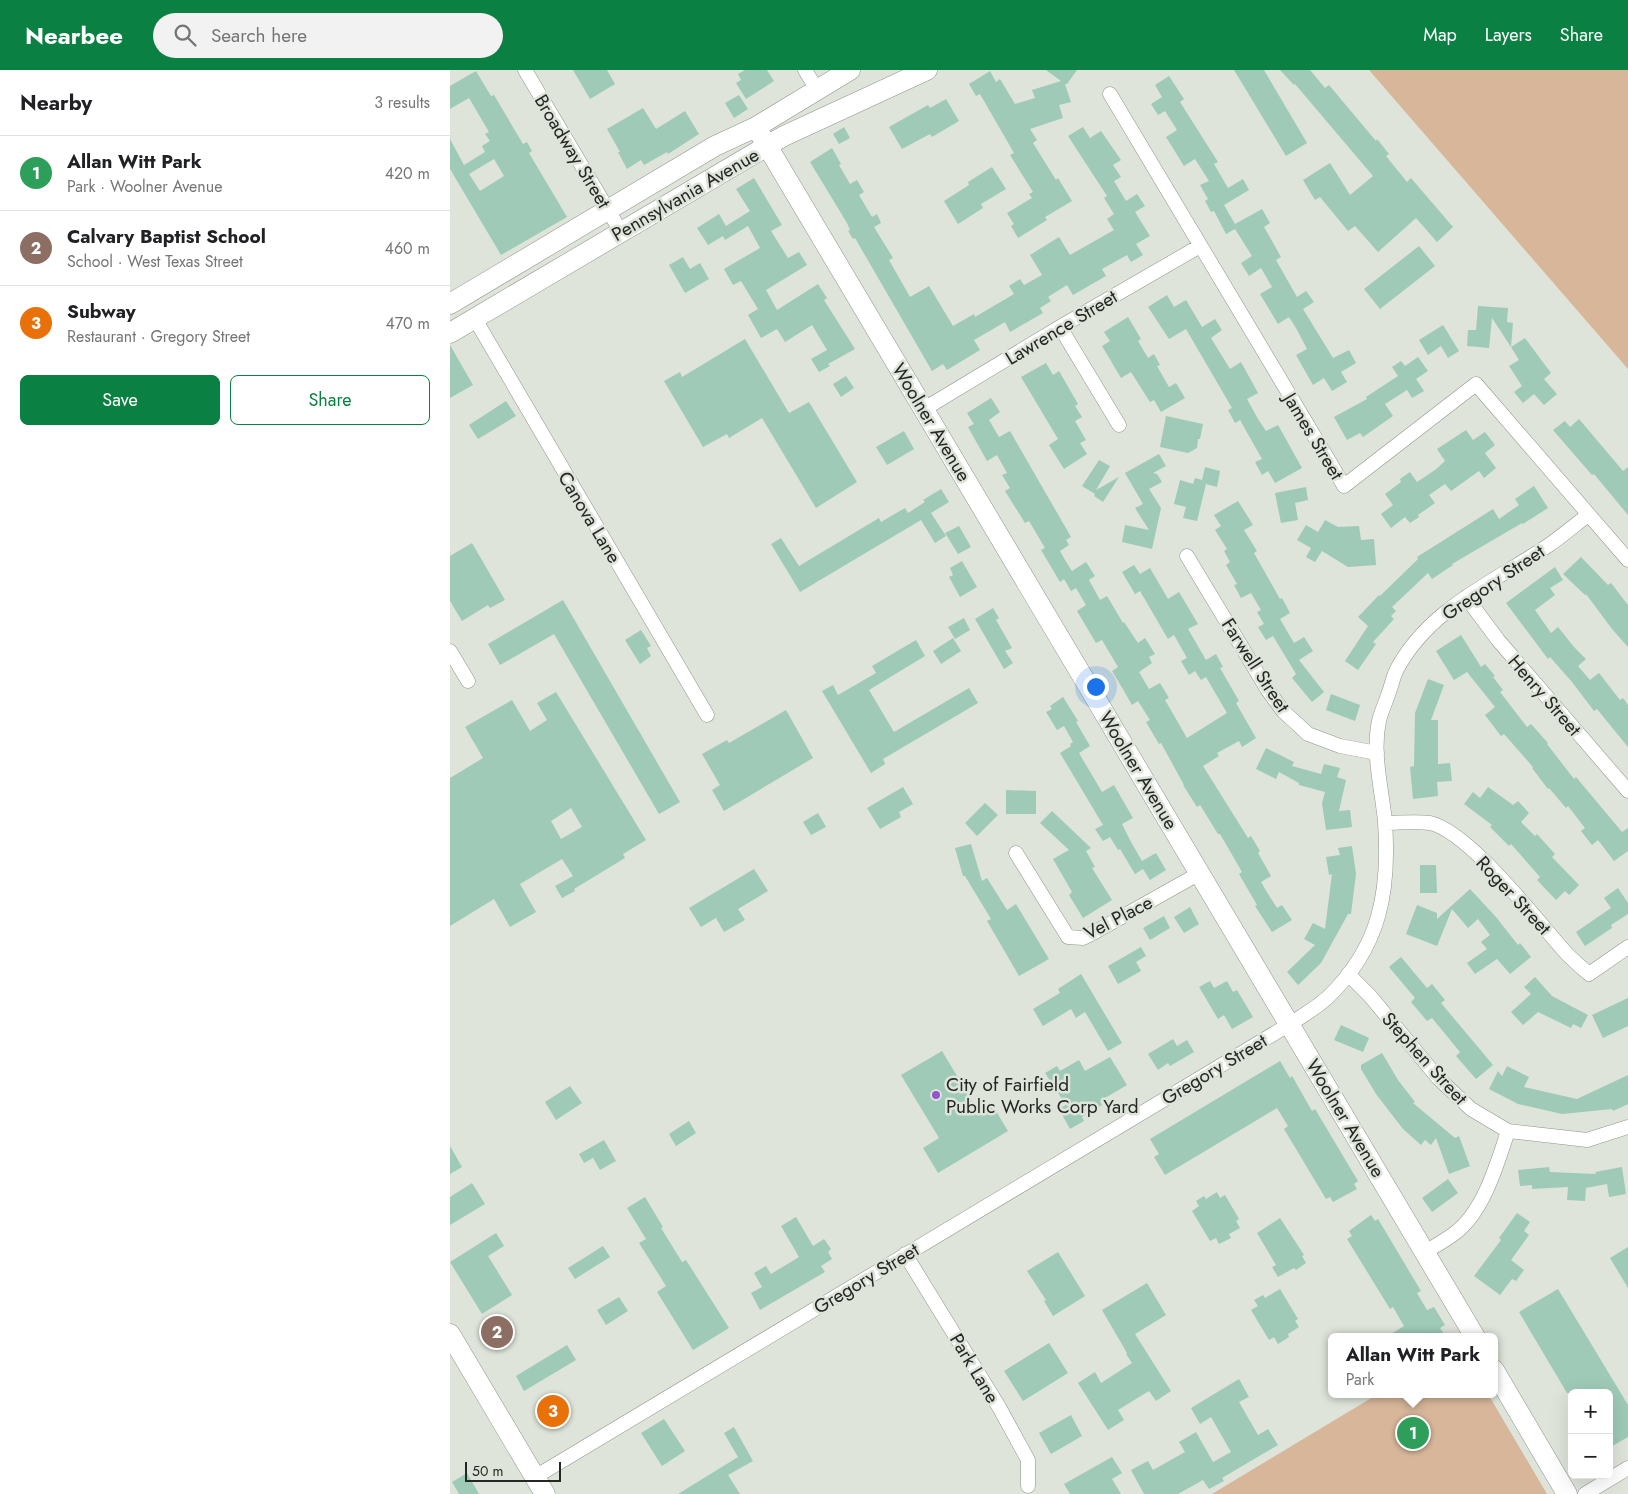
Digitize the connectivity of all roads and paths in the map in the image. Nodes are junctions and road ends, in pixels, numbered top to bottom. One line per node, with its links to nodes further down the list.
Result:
1 (525, 70): 9 (street, Broadway Street)
2 (805, 70): 5 (street)
3 (850, 70): 5 (street, Pennsylvania Avenue)
4 (927, 70): 8 (street, Pennsylvania Avenue)
5 (817, 90): 7 (street, Pennsylvania Avenue)
6 (1110, 94): 11 (street, James Street)
7 (756, 127): 8 (street, Woolner Avenue); 9 (street, Pennsylvania Avenue)
8 (767, 146): 10 (street, Pennsylvania Avenue); 16 (street, Woolner Avenue)
9 (608, 210): 10 (street, Broadway Street); 12 (street, Pennsylvania Avenue)
10 (621, 232): 13 (street, Pennsylvania Avenue)
11 (1200, 246): 14 (street, Lawrence Street); 18 (street, James Street)
12 (450, 304)
13 (475, 319): 15 (street, Pennsylvania Avenue); 24 (street, Canova Lane)
14 (1060, 327): 16 (street, Lawrence Street); 17 (street)
15 (450, 333)
16 (924, 409): 29 (street, Woolner Avenue)
17 (1120, 425)
18 (1588, 515): 20 (street, James Street); 21 (street, Gregory Street)
19 (1187, 556): 25 (street, Farwell Street)
20 (1628, 560)
21 (1466, 597): 25 (street, Gregory Street); 26 (street, Henry Street)
22 (450, 651): 23 (street)
23 (468, 681)
24 (708, 715)
25 (1377, 753): 27 (street, Gregory Street)
26 (1628, 790)
27 (1385, 823): 30 (street, Roger Street); 31 (street, Gregory Street)
28 (1016, 853): 29 (street, Vel Place)
29 (1200, 873): 32 (street, Woolner Avenue)
30 (1628, 947)
31 (1348, 974): 32 (street, Gregory Street); 34 (street, Stephen Street)
32 (1290, 1024): 35 (street, Woolner Avenue); 36 (street, Gregory Street)
33 (1628, 1127): 34 (street, Stephen Street)
34 (1508, 1131): 35 (street)
35 (1425, 1252): 37 (street, Woolner Avenue)
36 (906, 1254): 41 (street, Gregory Street); 42 (street, Park Lane)
37 (1473, 1333)
38 (452, 1344): 41 (street)
39 (1498, 1377): 43 (street)
40 (1628, 1468): 44 (street)
41 (540, 1486)
42 (1028, 1486)
43 (1566, 1494)
44 (1585, 1494)

